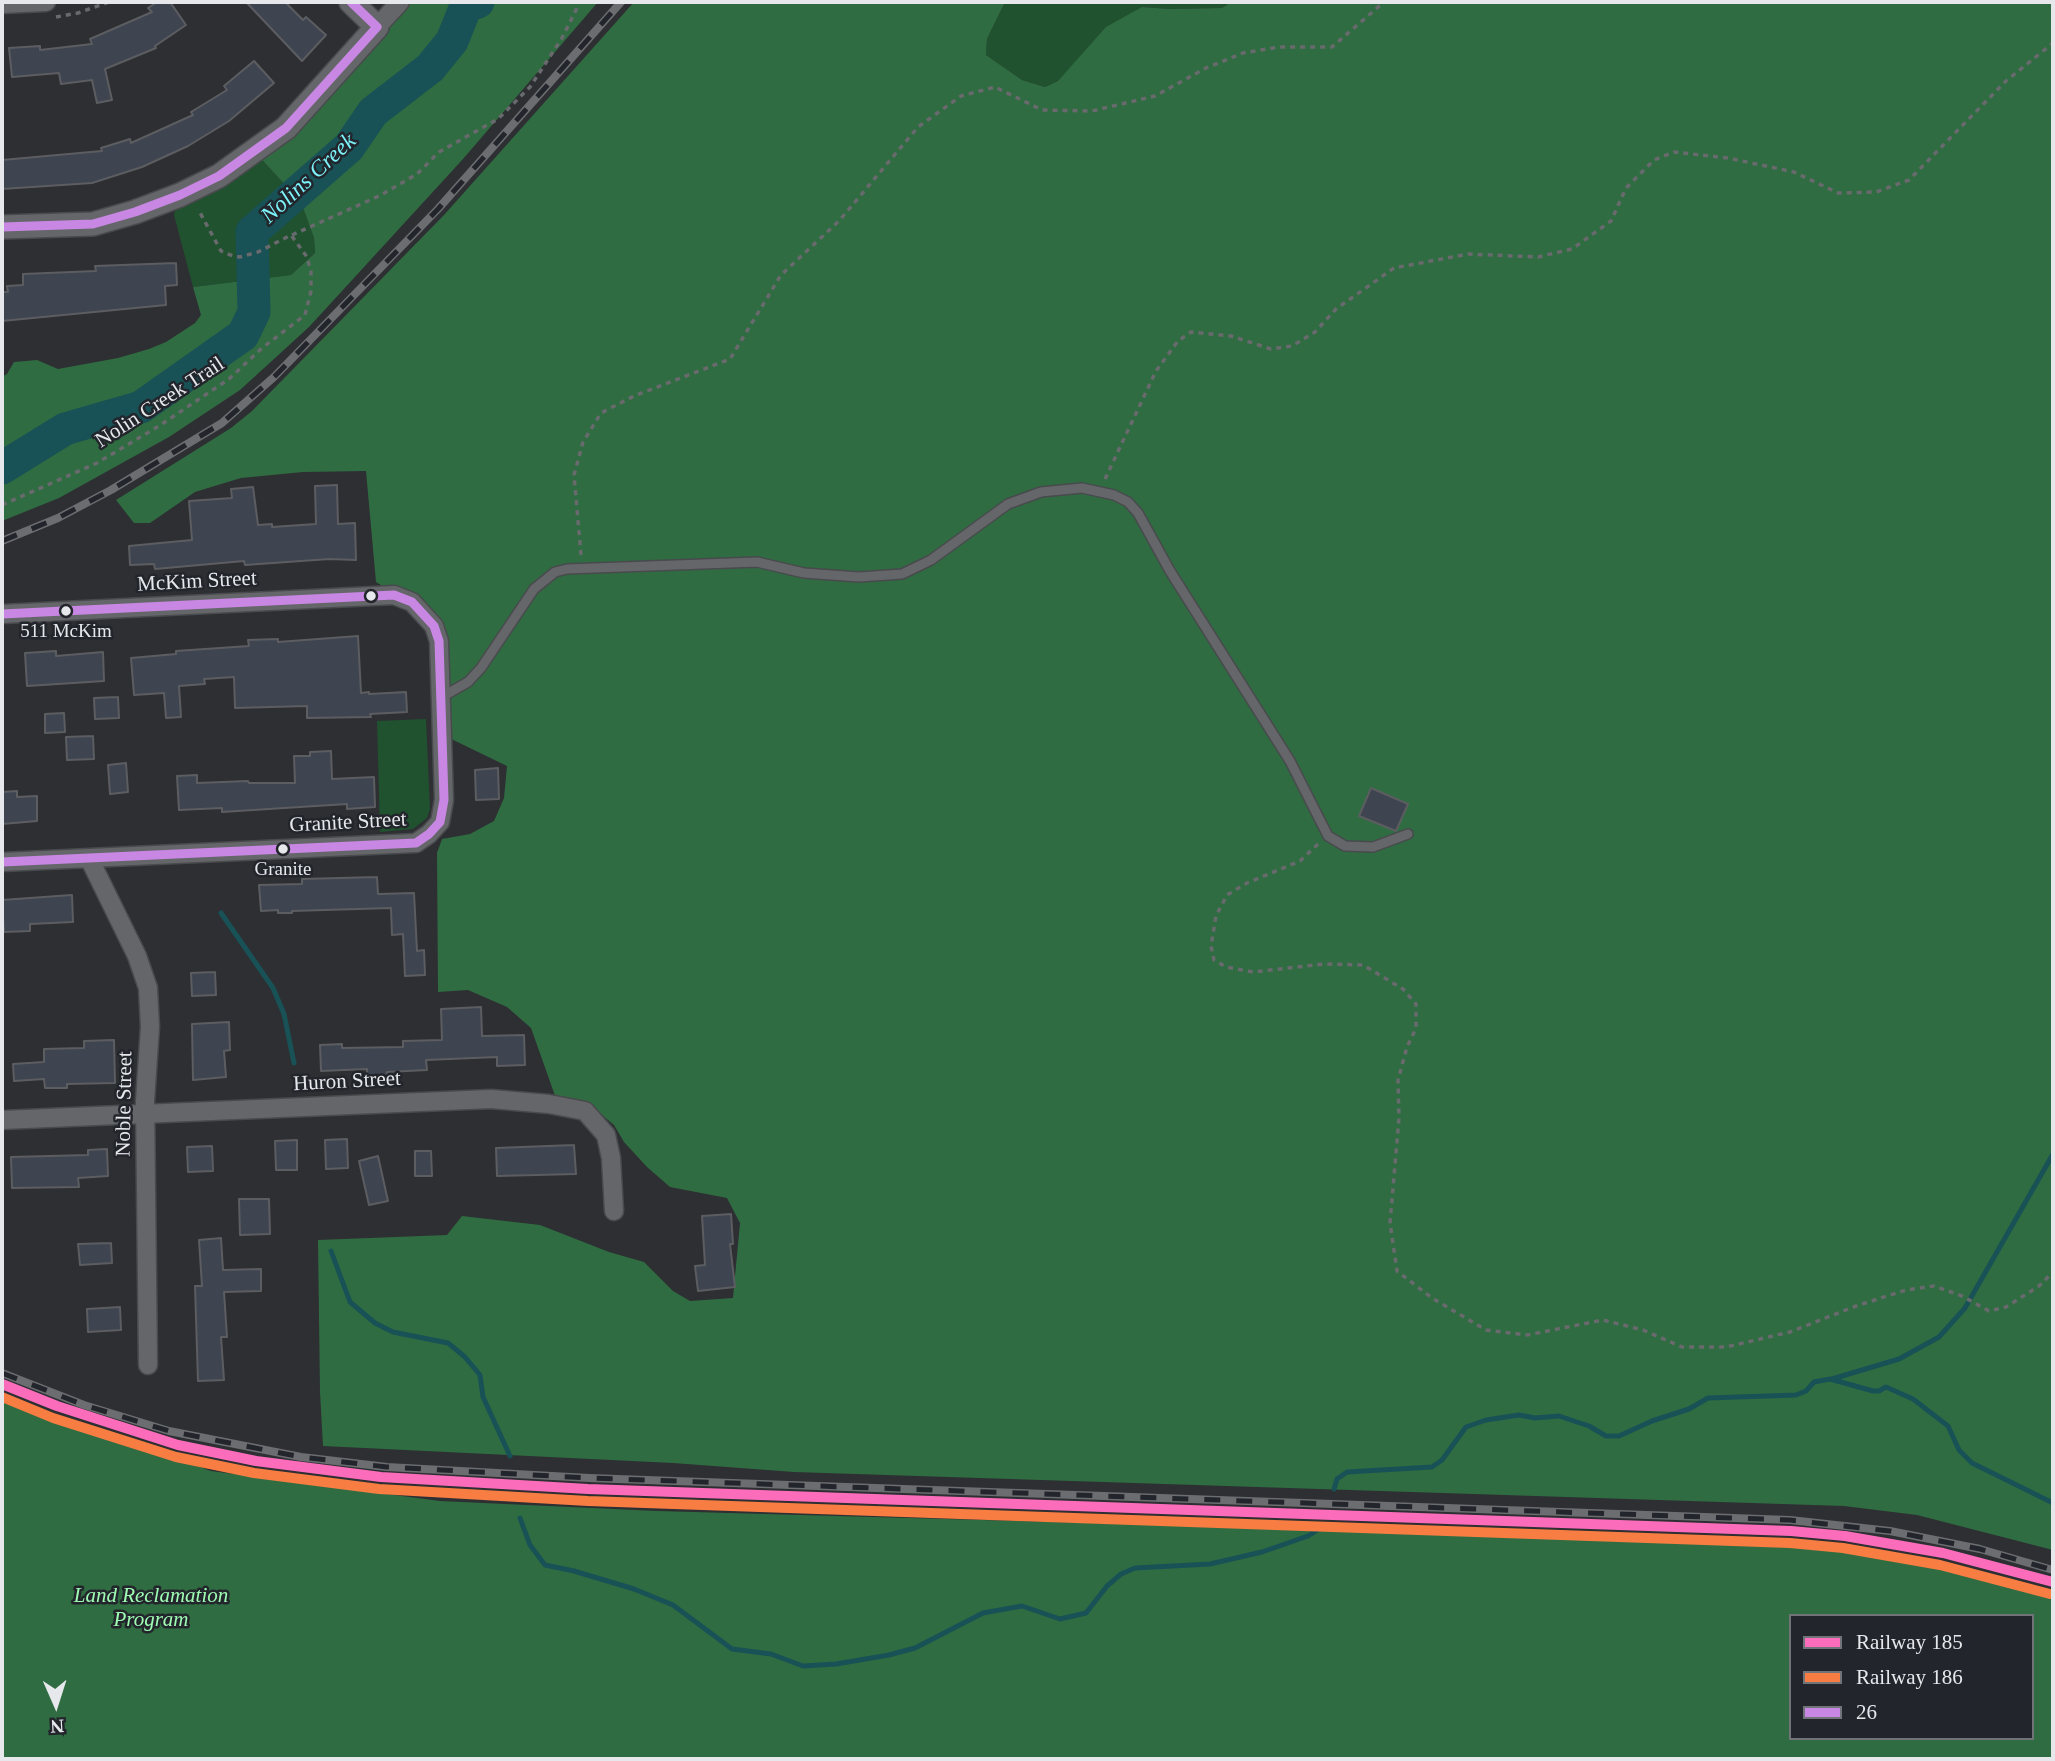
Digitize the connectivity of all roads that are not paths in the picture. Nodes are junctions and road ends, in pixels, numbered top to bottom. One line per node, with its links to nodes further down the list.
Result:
1 (46, 2): 4 (street)
2 (351, 2): 5 (street)
3 (400, 2): 5 (street)
4 (2, 4)
5 (377, 27): 6 (street)
6 (2, 227)
7 (394, 595): 8 (street, McKim Street); 9 (street, Granite Street)
8 (2, 614)
9 (440, 698): 10 (lane); 11 (street, Granite Street)
10 (1408, 834)
11 (89, 858): 12 (street, Granite Street); 13 (street, Noble Street)
12 (2, 862)
13 (146, 1115): 14 (street, Huron Street); 15 (street, Huron Street); 16 (street, Noble Street)
14 (2, 1120)
15 (614, 1211)
16 (148, 1365)

